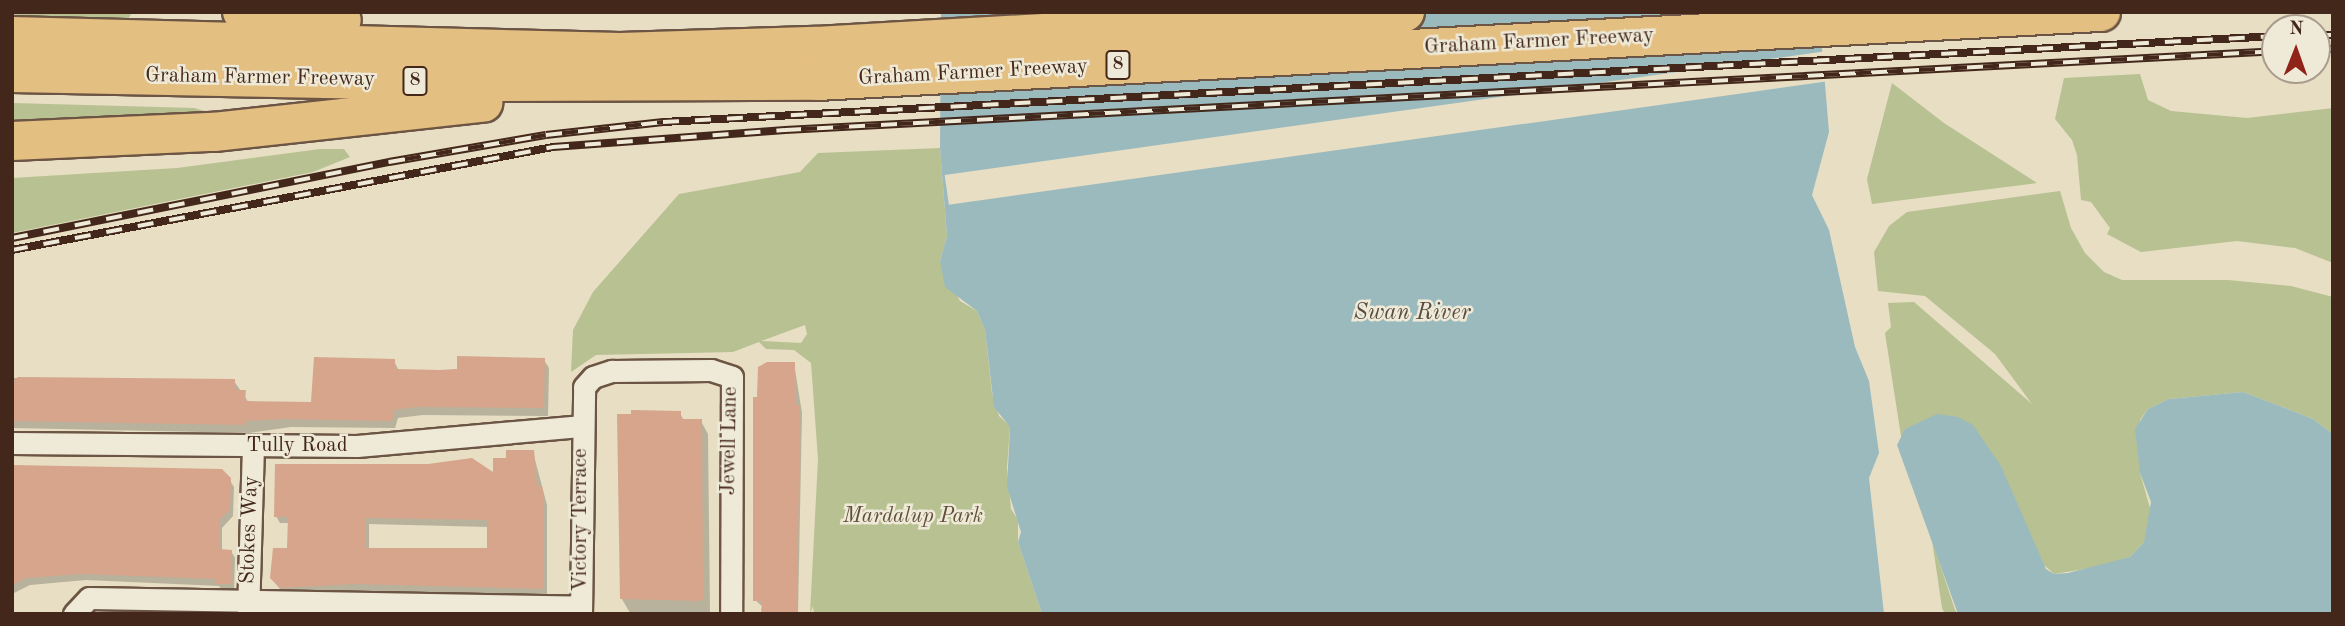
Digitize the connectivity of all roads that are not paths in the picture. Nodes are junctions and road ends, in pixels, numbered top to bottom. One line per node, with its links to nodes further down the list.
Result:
1 (242, 12): 5 (highway)
2 (1405, 12): 5 (highway, Graham Farmer Freeway / 8)
3 (2101, 12): 5 (highway, Graham Farmer Freeway / 8)
4 (12, 36): 5 (highway, Graham Farmer Freeway / 8)
5 (816, 64): 6 (highway, Graham Farmer Freeway / 8); 7 (highway)
6 (12, 73)
7 (12, 141)
8 (580, 426): 10 (street, Tully Road); 12 (street, Victory Terrace); 14 (street, Jewell Lane)
9 (12, 443): 10 (street, Tully Road)
10 (253, 446): 11 (street, Stokes Way)
11 (248, 607): 12 (street); 13 (street)
12 (581, 610)
13 (74, 614)
14 (731, 614)

